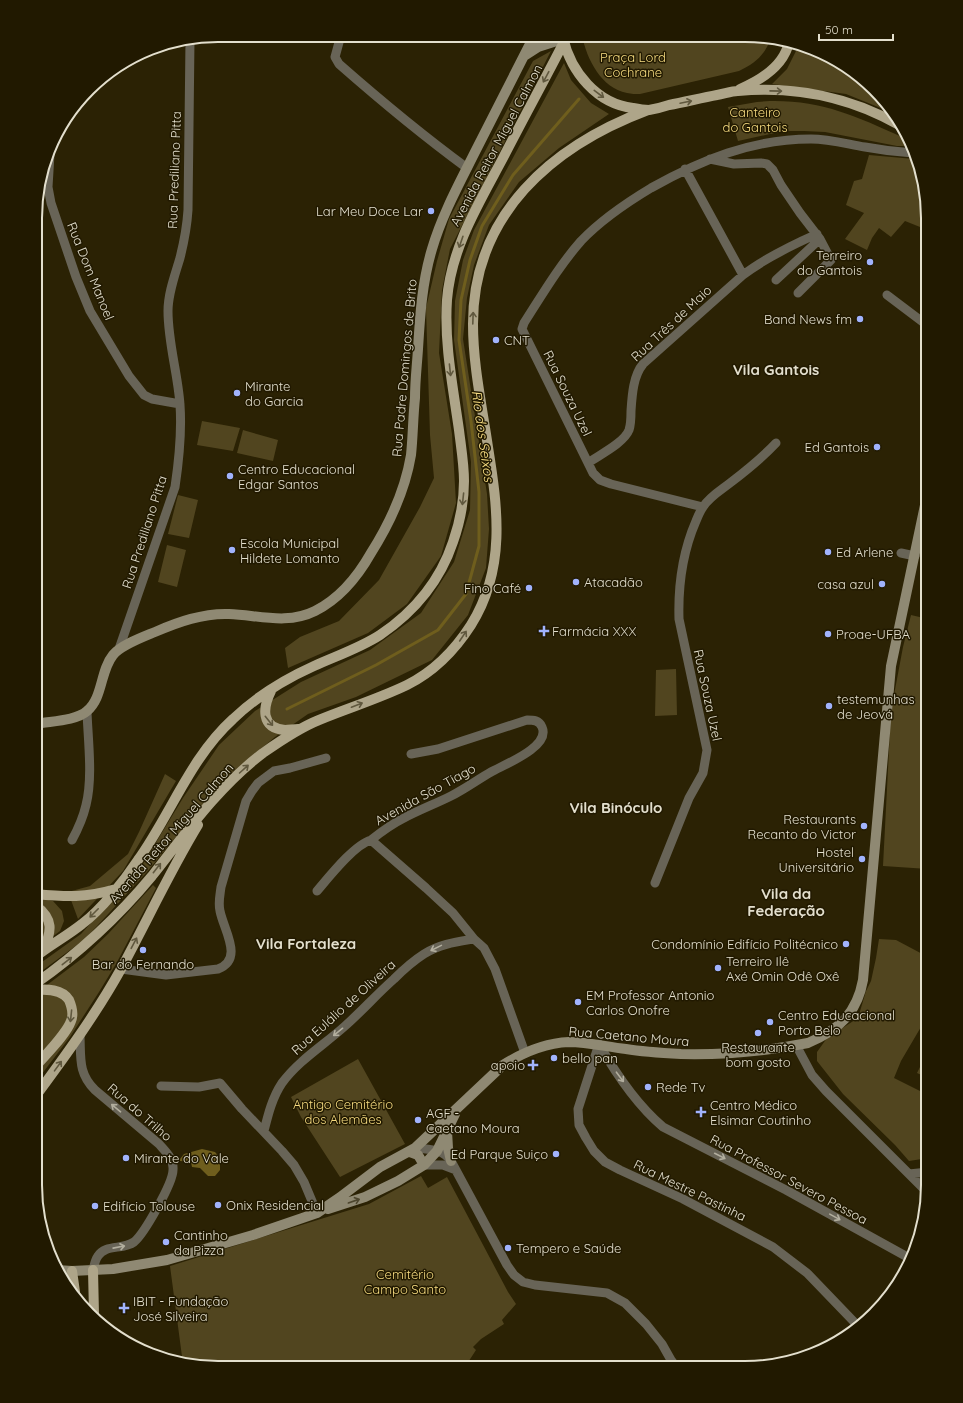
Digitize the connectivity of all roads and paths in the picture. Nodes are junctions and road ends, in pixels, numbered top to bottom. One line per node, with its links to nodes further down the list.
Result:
1 (339, 42): 15 (street)
2 (531, 42): 8 (main road, Rua Padre Domingos de Brito)
3 (554, 42): 8 (main road, Rua Padre Domingos de Brito)
4 (561, 42): 31 (main road, Avenida Reitor Miguel Calmon, one-way to 31)
5 (564, 42): 10 (main road, one-way to 10)
6 (190, 44): 23 (street, Rua Prediliano Pitta)
7 (788, 47): 9 (main road)
8 (523, 58): 15 (main road, Rua Padre Domingos de Brito)
9 (737, 91): 10 (main road, one-way to 9); 11 (main road, one-way to 11)
10 (648, 110): 34 (main road, Avenida Reitor Miguel Calmon, one-way to 10)
11 (891, 120)
12 (909, 153): 13 (street)
13 (710, 159): 16 (street); 17 (street)
14 (49, 168): 23 (street, Rua Dom Manoel)
15 (467, 168): 30 (main road, Rua Padre Domingos de Brito)
16 (684, 170): 18 (street); 25 (street, Rua Souza Uzel)
17 (818, 236): 18 (street, Rua Três de Maio); 19 (street); 20 (street)
18 (742, 276): 25 (street, Rua Três de Maio)
19 (776, 280)
20 (798, 293)
21 (887, 295): 22 (street)
22 (921, 321)
23 (180, 404): 30 (street, Rua Prediliano Pitta)
24 (776, 443): 26 (street, Rua Souza Uzel)
25 (588, 463): 26 (street, Rua Souza Uzel)
26 (703, 507): 40 (street, Rua Souza Uzel)
27 (921, 526): 29 (main road, Rua Caetano Moura)
28 (901, 553): 29 (street)
29 (915, 556): 53 (main road, Rua Caetano Moura)
30 (119, 649): 32 (main road)
31 (272, 689): 34 (main road, one-way to 34); 41 (main road, Avenida Reitor Miguel Calmon)
32 (87, 712): 33 (main road); 38 (street)
33 (42, 723)
34 (302, 728): 37 (main road, Avenida Reitor Miguel Calmon, one-way to 34)
35 (411, 754): 39 (street, Avenida São Tiago)
36 (326, 758): 48 (street)
37 (217, 796): 48 (main road, one-way to 37); 49 (main road, Avenida Reitor Miguel Calmon, one-way to 37)
38 (72, 840)
39 (371, 840): 42 (street, Avenida São Tiago); 45 (street)
40 (655, 883)
41 (116, 889): 43 (main road); 47 (main road, Avenida Reitor Miguel Calmon, one-way to 47)
42 (317, 890)
43 (42, 895)
44 (42, 910): 46 (main road)
45 (474, 939): 54 (street); 60 (street, Rua Eulálio de Oliveira, one-way to 60)
46 (42, 948)
47 (42, 952)
48 (121, 969): 51 (main road)
49 (42, 979)
50 (42, 989): 55 (main road, one-way to 55)
51 (80, 1036): 57 (main road, one-way to 51); 74 (street, Rua do Trilho, one-way to 51)
52 (599, 1044): 53 (main road, Rua Caetano Moura); 54 (main road, Rua Caetano Moura); 72 (street, Rua Professor Severo Pessoa, one-way to 72); 78 (street, Rua Mestre Pastinha)
53 (796, 1045): 68 (street)
54 (525, 1053): 58 (main road, Rua Caetano Moura)
55 (42, 1059)
56 (161, 1086): 60 (street)
57 (42, 1088)
58 (461, 1105): 59 (main road); 61 (main road, Rua Caetano Moura)
59 (447, 1128): 62 (main road); 63 (main road)
60 (264, 1132): 71 (street)
61 (413, 1150): 62 (street); 64 (main road); 67 (main road, Rua Caetano Moura)
62 (437, 1151): 63 (street); 64 (main road)
63 (451, 1160): 65 (street)
64 (424, 1166): 65 (street); 70 (main road)
65 (456, 1170): 79 (street)
66 (921, 1173): 68 (street)
67 (371, 1174): 70 (main road); 71 (main road, Rua Caetano Moura)
68 (909, 1174): 69 (street)
69 (921, 1186)
70 (379, 1191): 71 (main road, one-way to 70)
71 (317, 1213): 74 (main road)
72 (906, 1256)
73 (64, 1270): 75 (main road)
74 (93, 1270): 75 (main road); 77 (main road)
75 (72, 1271): 76 (main road)
76 (74, 1286)
77 (94, 1311)
78 (855, 1323)
79 (672, 1361)

